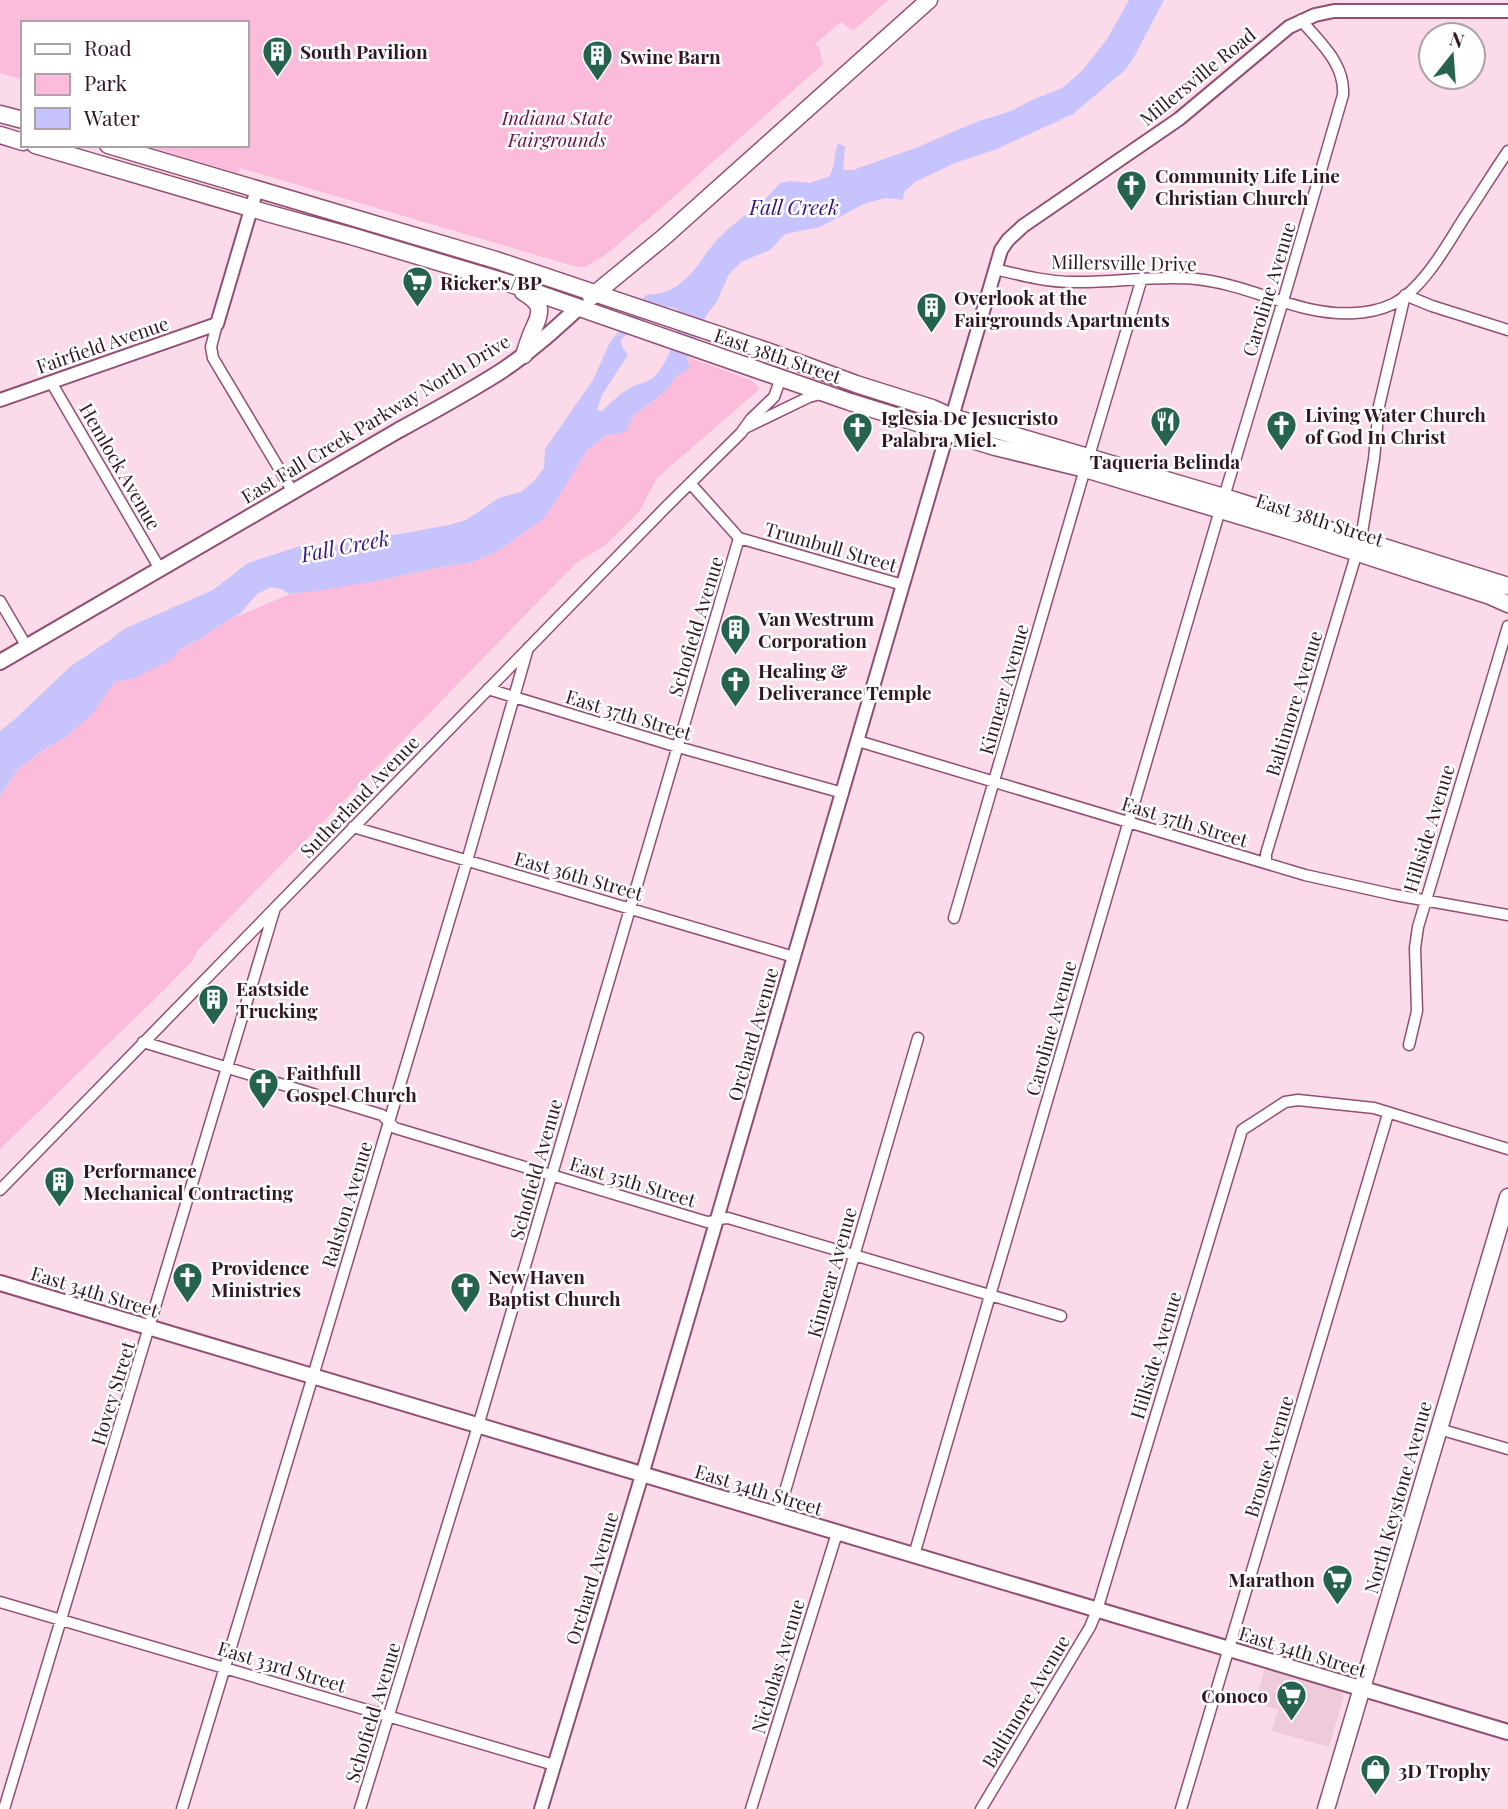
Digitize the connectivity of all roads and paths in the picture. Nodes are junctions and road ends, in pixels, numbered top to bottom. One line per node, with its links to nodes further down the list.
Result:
1 (929, 0): 16 (main road, East Fall Creek Parkway North Drive)
2 (1508, 11): 3 (street, Millersville Road)
3 (1301, 20): 13 (street, Millersville Road); 18 (street, Caroline Avenue)
4 (0, 114): 5 (main road)
5 (21, 119)
6 (0, 135): 7 (main road)
7 (21, 141)
8 (42, 147): 12 (main road, East 38th Street)
9 (115, 147): 11 (main road, East 38th Street)
10 (1508, 151): 17 (street, Millersville Drive)
11 (257, 189): 12 (street); 16 (main road, East 38th Street)
12 (251, 208): 15 (main road, East 38th Street); 20 (street)
13 (995, 269): 14 (street, Millersville Drive); 27 (street, Orchard Avenue)
14 (1142, 278): 18 (street, Millersville Drive); 29 (street, Kinnear Avenue)
15 (505, 282): 19 (main road, East 38th Street); 22 (main road)
16 (595, 294): 19 (main road, East Fall Creek Parkway North Drive); 27 (main road, East 38th Street)
17 (1405, 295): 18 (street, Millersville Drive); 21 (street); 34 (street, Baltimore Avenue)
18 (1283, 301): 32 (street, Caroline Avenue)
19 (578, 308): 22 (main road, East Fall Creek Parkway North Drive); 23 (main road, East 38th Street)
20 (217, 324): 24 (street, Fairfield Avenue); 31 (street)
21 (1508, 330)
22 (524, 355): 31 (main road, East Fall Creek Parkway North Drive)
23 (782, 378): 25 (main road, East 38th Street); 28 (street, Sutherland Avenue)
24 (51, 382): 26 (street, Fairfield Avenue); 35 (street, Hemlock Avenue)
25 (823, 393): 27 (main road, East 38th Street); 28 (street, Sutherland Avenue)
26 (0, 400)
27 (950, 424): 29 (main road, East 38th Street); 36 (street, Orchard Avenue)
28 (745, 429): 30 (street, Sutherland Avenue)
29 (1087, 463): 32 (main road, East 38th Street); 48 (street, Kinnear Avenue)
30 (690, 483): 33 (street, Trumbull Street); 42 (street, Sutherland Avenue)
31 (293, 492): 35 (main road, East Fall Creek Parkway North Drive)
32 (1222, 503): 34 (main road, East 38th Street); 50 (street, Caroline Avenue)
33 (740, 538): 36 (street, Trumbull Street); 47 (street, Schofield Avenue)
34 (1359, 546): 37 (main road, East 38th Street); 39 (main road, East 38th Street); 53 (street, Baltimore Avenue)
35 (160, 569): 41 (main road, East Fall Creek Parkway North Drive)
36 (903, 585): 46 (street, Orchard Avenue)
37 (1508, 586)
38 (0, 601): 41 (street)
39 (1508, 604)
40 (1508, 626): 54 (street, Hillside Avenue)
41 (27, 647): 43 (main road, East Fall Creek Parkway North Drive)
42 (528, 648): 44 (street, Sutherland Avenue); 45 (street, Ralston Avenue)
43 (0, 662)
44 (488, 689): 45 (street, East 37th Street); 51 (street, Sutherland Avenue)
45 (514, 698): 47 (street, East 37th Street); 52 (street, Ralston Avenue)
46 (858, 741): 48 (street, East 37th Street); 49 (street, Orchard Avenue)
47 (678, 747): 49 (street, East 37th Street); 56 (street, Schofield Avenue)
48 (993, 782): 50 (street, East 37th Street); 58 (street, Kinnear Avenue)
49 (843, 793): 59 (street, Orchard Avenue)
50 (1128, 823): 53 (street, East 37th Street); 73 (street, Caroline Avenue)
51 (353, 827): 52 (street, East 36th Street); 55 (street, Sutherland Avenue)
52 (467, 861): 56 (street, East 36th Street); 65 (street, Ralston Avenue)
53 (1266, 863): 54 (street, East 37th Street)
54 (1425, 900): 57 (street, East 37th Street); 62 (street, Hillside Avenue)
55 (275, 907): 61 (street, Sutherland Avenue); 63 (street, Hovey Street)
56 (631, 909): 59 (street, East 36th Street); 67 (street, Schofield Avenue)
57 (1508, 915)
58 (954, 918)
59 (794, 957): 70 (street, Orchard Avenue)
60 (918, 1038): 71 (street, Kinnear Avenue)
61 (144, 1042): 63 (street, East 35th Street); 68 (street, Sutherland Avenue)
62 (1409, 1045)
63 (228, 1066): 65 (street, East 35th Street); 75 (street, Hovey Street)
64 (1388, 1114): 66 (street); 85 (street, Hillside Avenue); 87 (street, Brouse Avenue)
65 (389, 1122): 67 (street, East 35th Street); 76 (street, Ralston Avenue)
66 (1508, 1149)
67 (552, 1175): 70 (street, East 35th Street); 77 (street, Schofield Avenue)
68 (0, 1190)
69 (1508, 1197): 78 (main road, North Keystone Avenue)
70 (717, 1220): 71 (street, East 35th Street); 80 (street, Orchard Avenue)
71 (854, 1255): 73 (street, East 35th Street); 81 (street, Kinnear Avenue)
72 (0, 1283): 75 (main road, East 34th Street)
73 (990, 1295): 74 (street, East 35th Street); 83 (street, Caroline Avenue)
74 (1061, 1316)
75 (150, 1328): 76 (main road, East 34th Street); 86 (street, Hovey Street)
76 (313, 1377): 77 (main road, East 34th Street); 88 (street, Ralston Avenue)
77 (478, 1426): 80 (main road, East 34th Street); 90 (street, Schofield Avenue)
78 (1439, 1429): 79 (street); 89 (main road, North Keystone Avenue)
79 (1508, 1450)
80 (642, 1475): 81 (main road, East 34th Street); 92 (street, Orchard Avenue)
81 (778, 1515): 82 (main road, East 34th Street)
82 (837, 1533): 83 (main road, East 34th Street); 97 (street, Nicholas Avenue)
83 (914, 1555): 85 (main road, East 34th Street)
84 (0, 1602): 86 (street, East 33rd Street)
85 (1097, 1610): 87 (main road, East 34th Street); 98 (street, Baltimore Avenue)
86 (62, 1620): 88 (street, East 33rd Street); 93 (street, Hovey Street)
87 (1228, 1649): 89 (main road, East 34th Street); 99 (street, Brouse Avenue)
88 (225, 1667): 90 (street, East 33rd Street); 94 (street, Ralston Avenue)
89 (1362, 1689): 91 (main road, East 34th Street); 100 (main road, North Keystone Avenue)
90 (389, 1716): 92 (street, East 33rd Street); 95 (street, Schofield Avenue)
91 (1508, 1732)
92 (554, 1765): 96 (street, Orchard Avenue)
93 (4, 1809)
94 (181, 1809)
95 (360, 1809)
96 (541, 1809)
97 (751, 1809)
98 (981, 1809)
99 (1181, 1809)
100 (1326, 1809)

